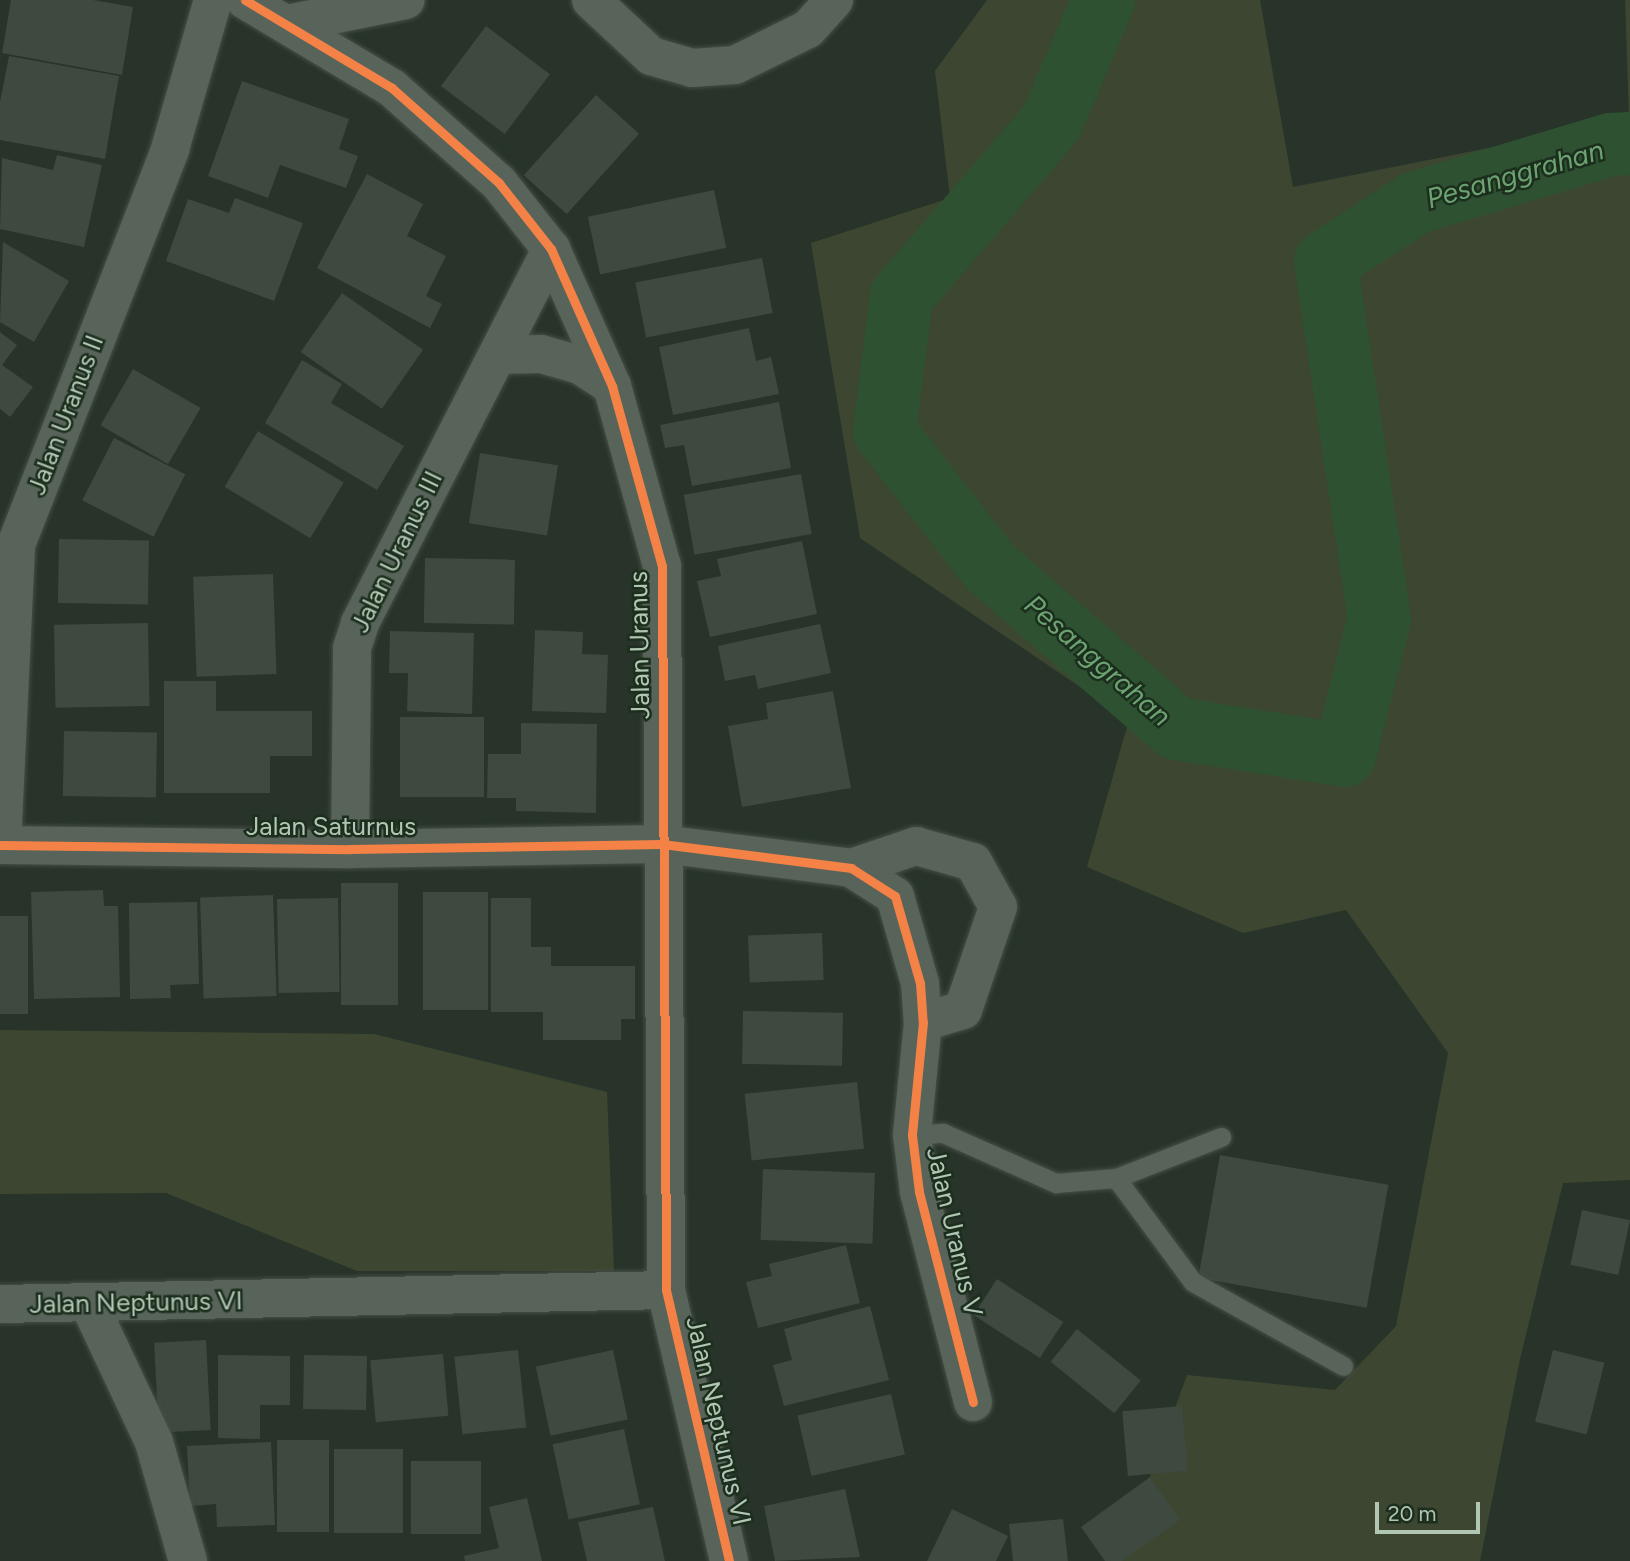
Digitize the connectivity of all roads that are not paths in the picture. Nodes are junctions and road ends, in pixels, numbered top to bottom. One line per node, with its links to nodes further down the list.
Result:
1 (213, 0): 11 (street, Jalan Uranus II)
2 (245, 0): 6 (street, Jalan Uranus)
3 (406, 0): 6 (street)
4 (591, 0): 5 (street)
5 (834, 0)
6 (287, 24): 7 (street, Jalan Uranus)
7 (551, 249): 8 (street, Jalan Uranus III); 9 (street, Jalan Uranus)
8 (498, 355): 9 (street); 12 (street, Jalan Uranus III)
9 (612, 386): 10 (street, Jalan Uranus)
10 (662, 844): 12 (street, Jalan Saturnus); 13 (street, Jalan Uranus V); 18 (street, Jalan Uranus)
11 (1, 845): 12 (street, Jalan Saturnus)
12 (350, 849)
13 (851, 868): 14 (street, Jalan Uranus V); 14 (street)
14 (923, 1022): 15 (street, Jalan Uranus V)
15 (912, 1135): 17 (lane); 22 (street, Jalan Uranus V)
16 (1221, 1137): 17 (lane)
17 (1116, 1178): 21 (lane)
18 (666, 1290): 20 (street, Jalan Neptunus VI); 24 (street, Jalan Neptunus VI)
19 (0, 1304): 20 (street, Jalan Neptunus VI)
20 (90, 1306): 23 (street)
21 (1343, 1366)
22 (973, 1402)
23 (188, 1561)
24 (729, 1561)

